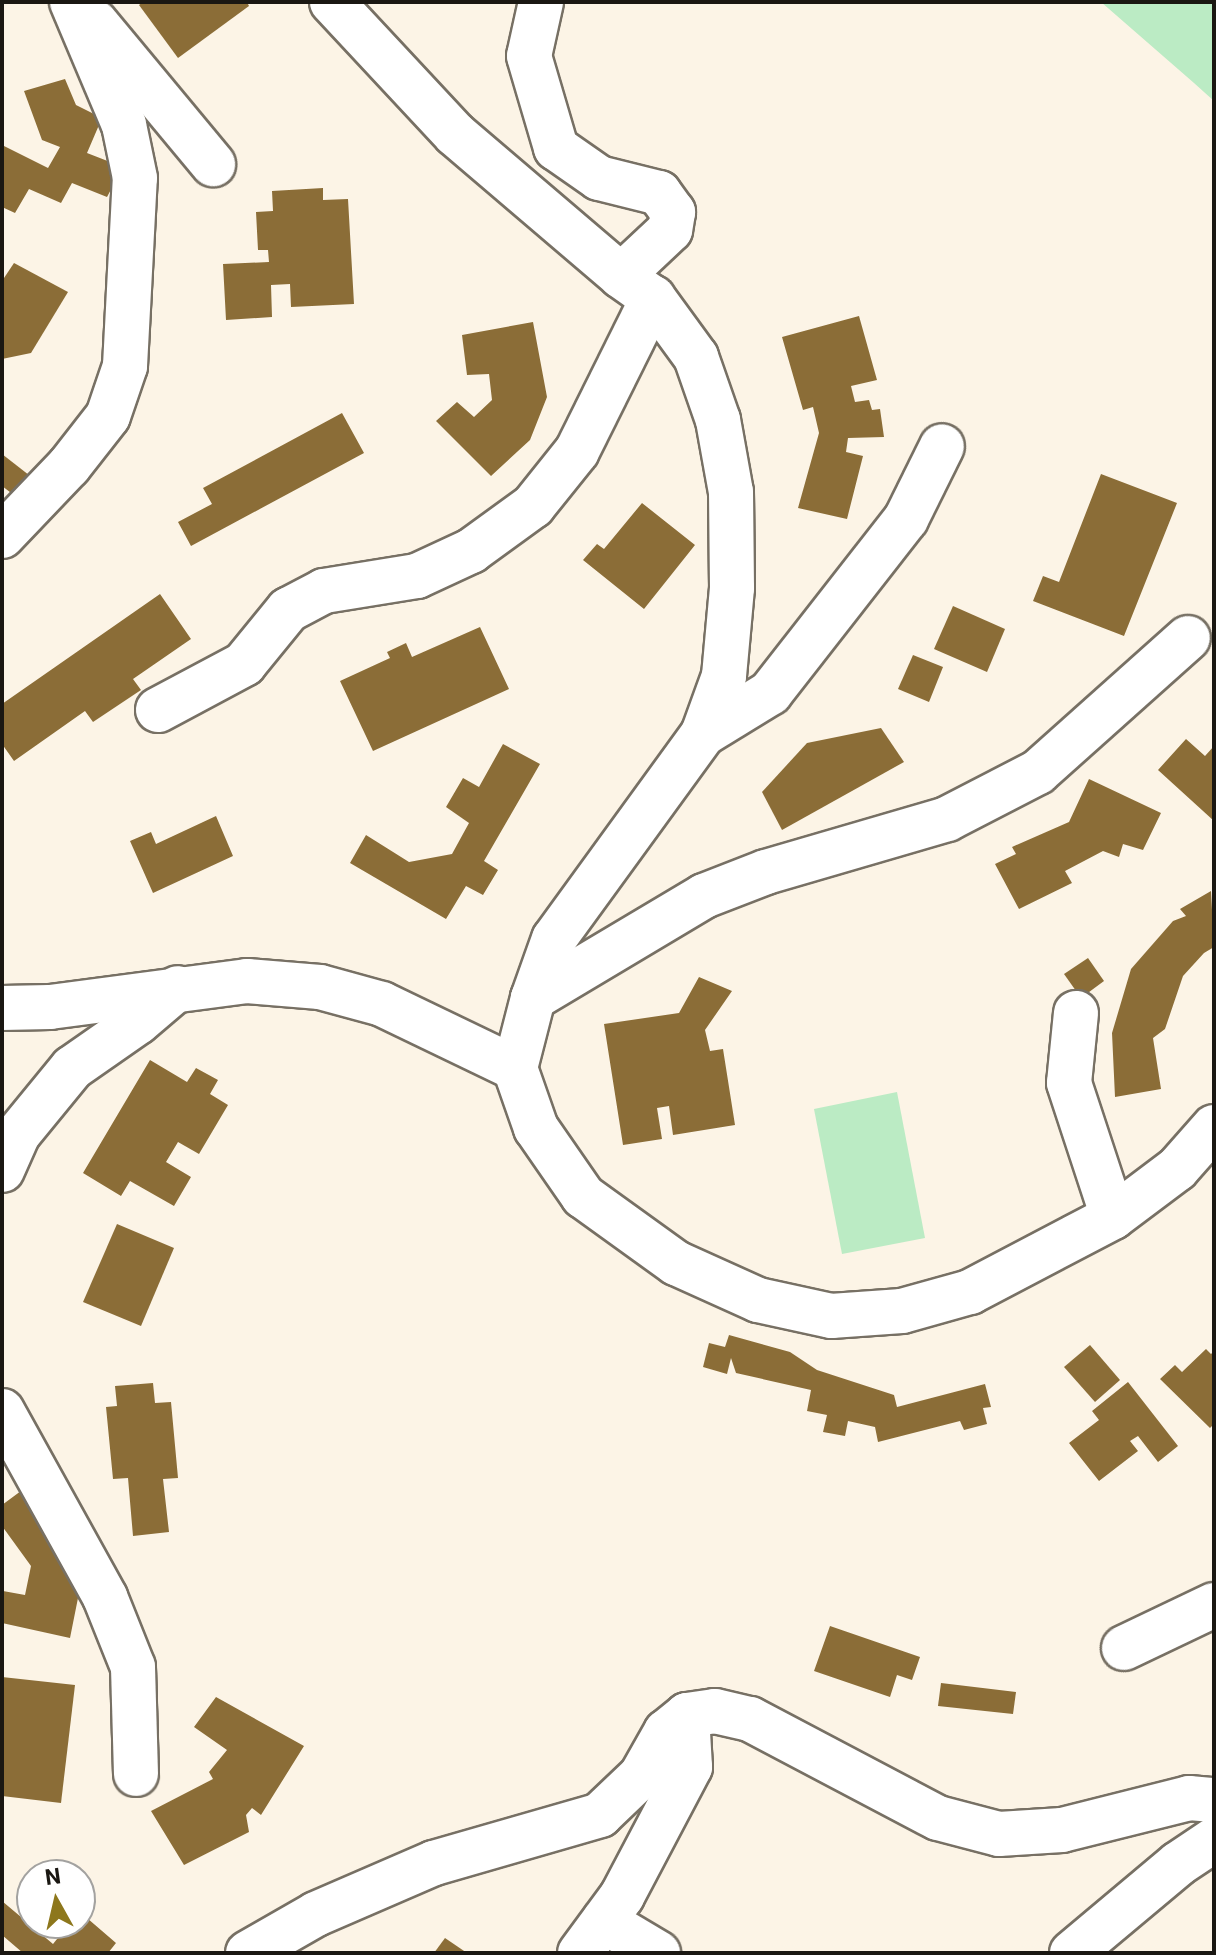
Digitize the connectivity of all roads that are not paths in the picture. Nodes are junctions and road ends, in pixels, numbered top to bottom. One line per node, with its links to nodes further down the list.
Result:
1 (72, 2): 8 (street)
2 (78, 2): 5 (street)
3 (332, 2): 6 (street)
4 (541, 2): 6 (street)
5 (213, 164)
6 (637, 287): 10 (street); 11 (street)
7 (942, 446): 11 (street)
8 (2, 536)
9 (1188, 638): 13 (street)
10 (158, 710)
11 (703, 734): 13 (street)
12 (178, 988): 14 (street); 16 (street); 18 (street)
13 (533, 998): 16 (street)
14 (2, 1008)
15 (1076, 1013): 19 (street)
16 (515, 1068): 19 (street)
17 (1214, 1127): 19 (street)
18 (2, 1170)
19 (1113, 1217)
20 (2, 1411): 24 (street)
21 (1214, 1605): 22 (street)
22 (1124, 1648)
23 (687, 1715): 25 (street); 27 (street); 28 (street)
24 (136, 1774)
25 (1214, 1800)
26 (1214, 1840): 30 (street)
27 (592, 1937): 29 (street)
28 (248, 1953)
29 (658, 1953)
30 (1072, 1953)

